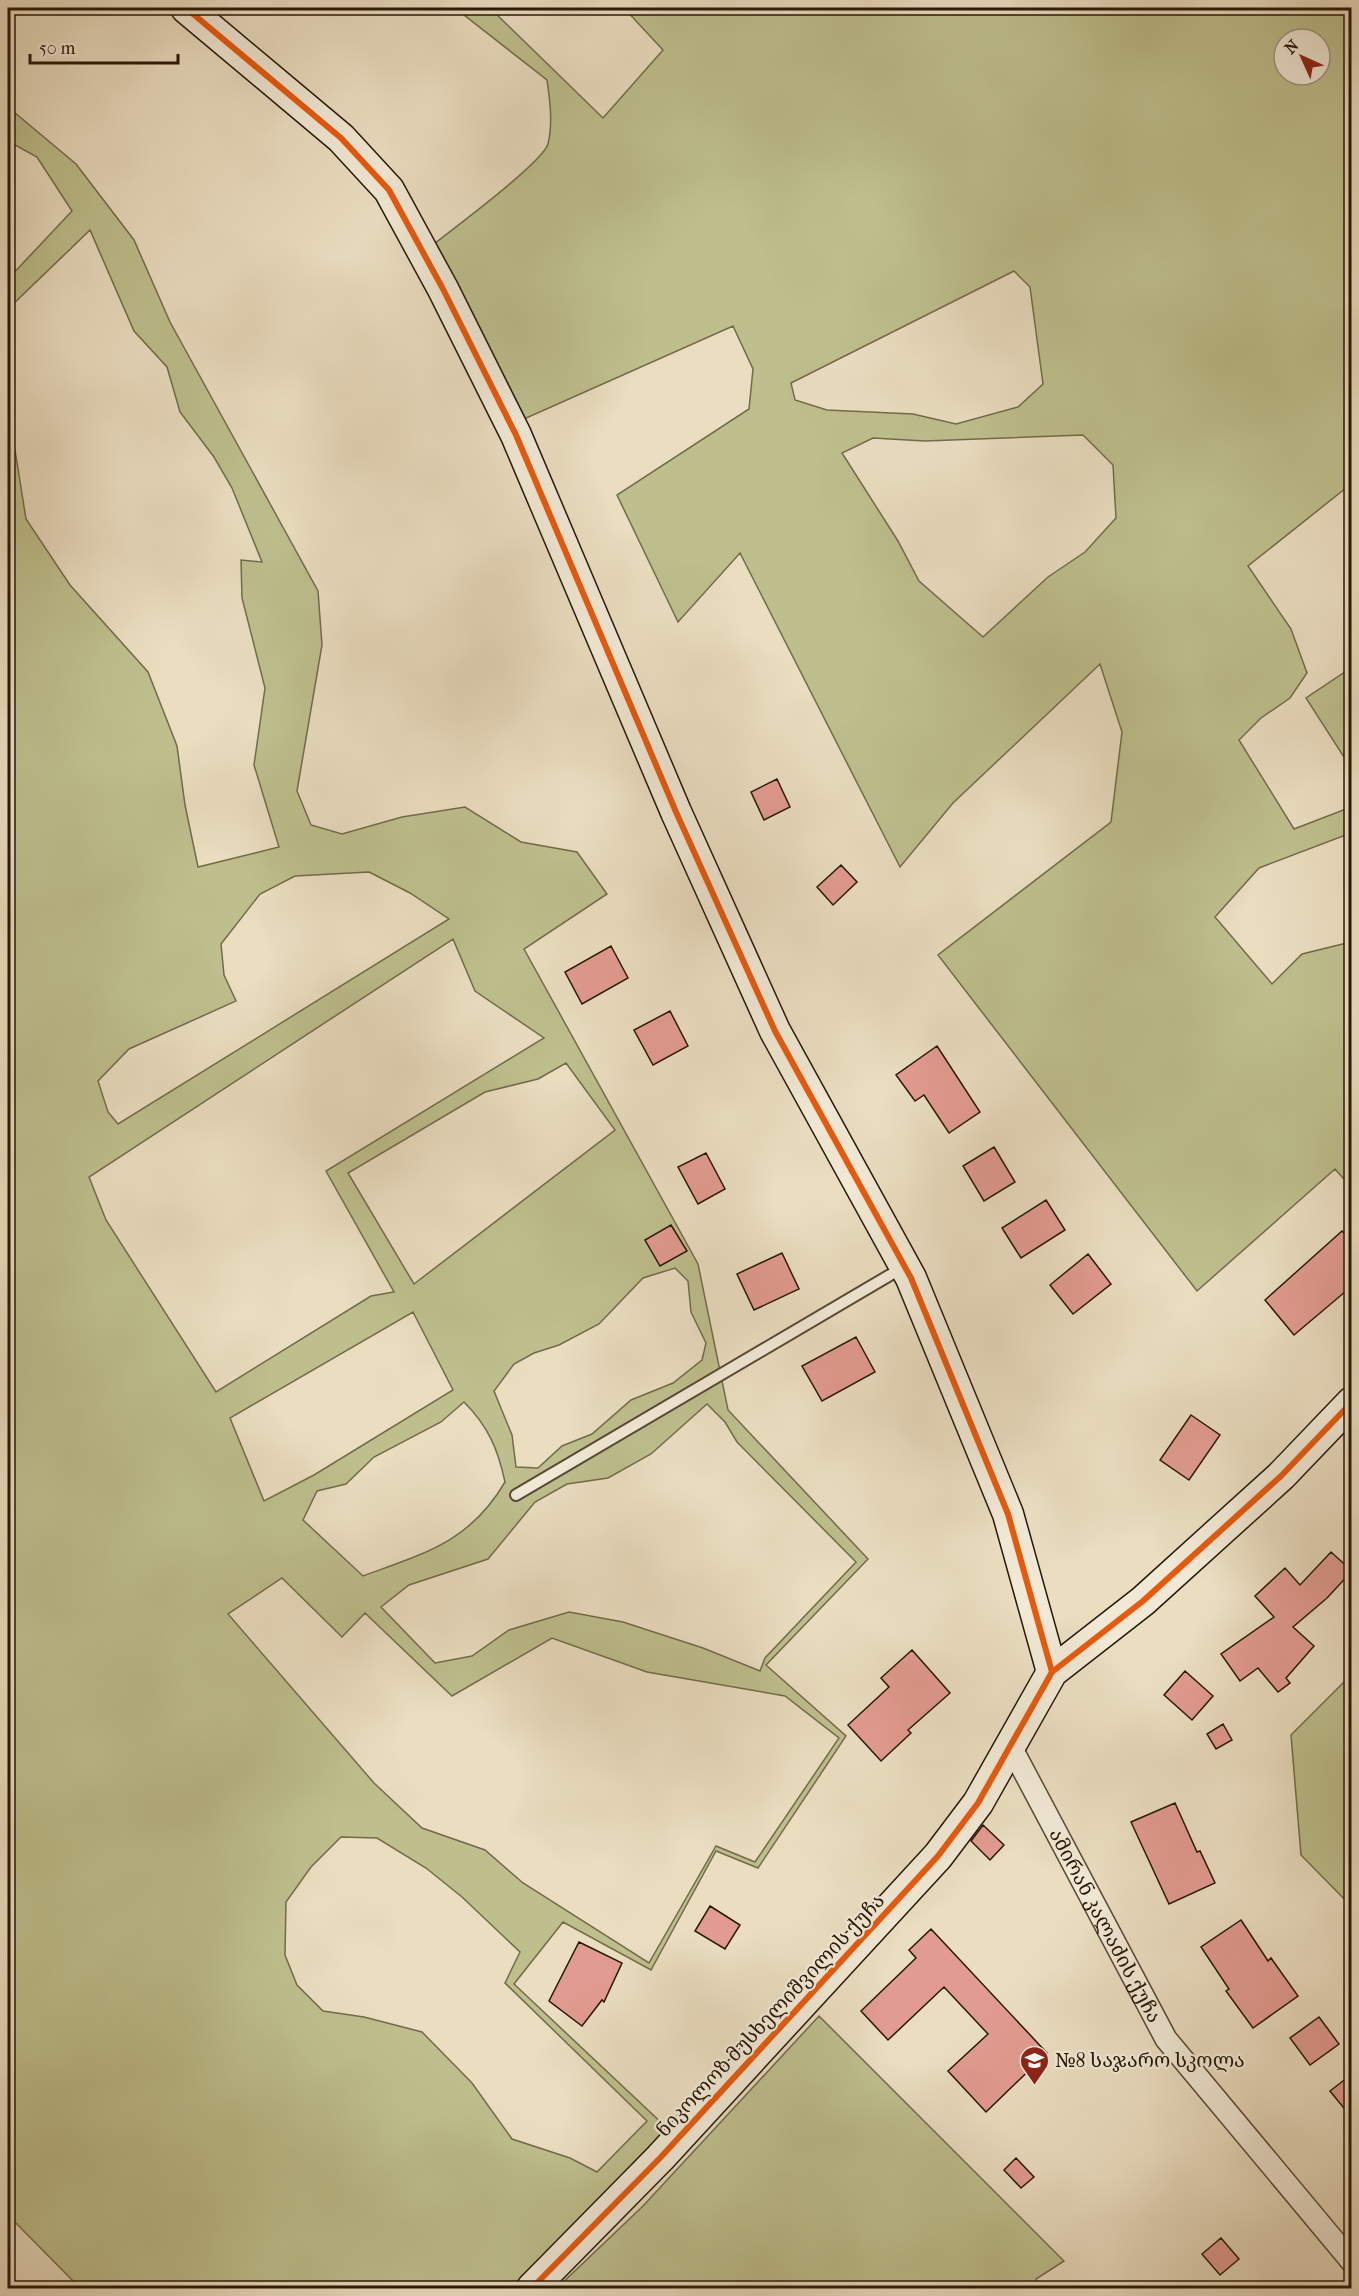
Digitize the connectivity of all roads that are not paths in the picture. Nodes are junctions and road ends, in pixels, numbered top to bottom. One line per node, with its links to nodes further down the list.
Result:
1 (194, 10): 2 (street)
2 (905, 1266): 4 (lane); 5 (street)
3 (1352, 1402): 5 (street)
4 (516, 1495)
5 (1052, 1672): 6 (street, ნიკოლოზ მუსხელიშვილის ქუჩა)
6 (1011, 1748): 7 (street, ამირან კალაძის ქუჩა); 8 (street, ნიკოლოზ მუსხელიშვილის ქუჩა)
7 (1352, 2262)
8 (532, 2289)

